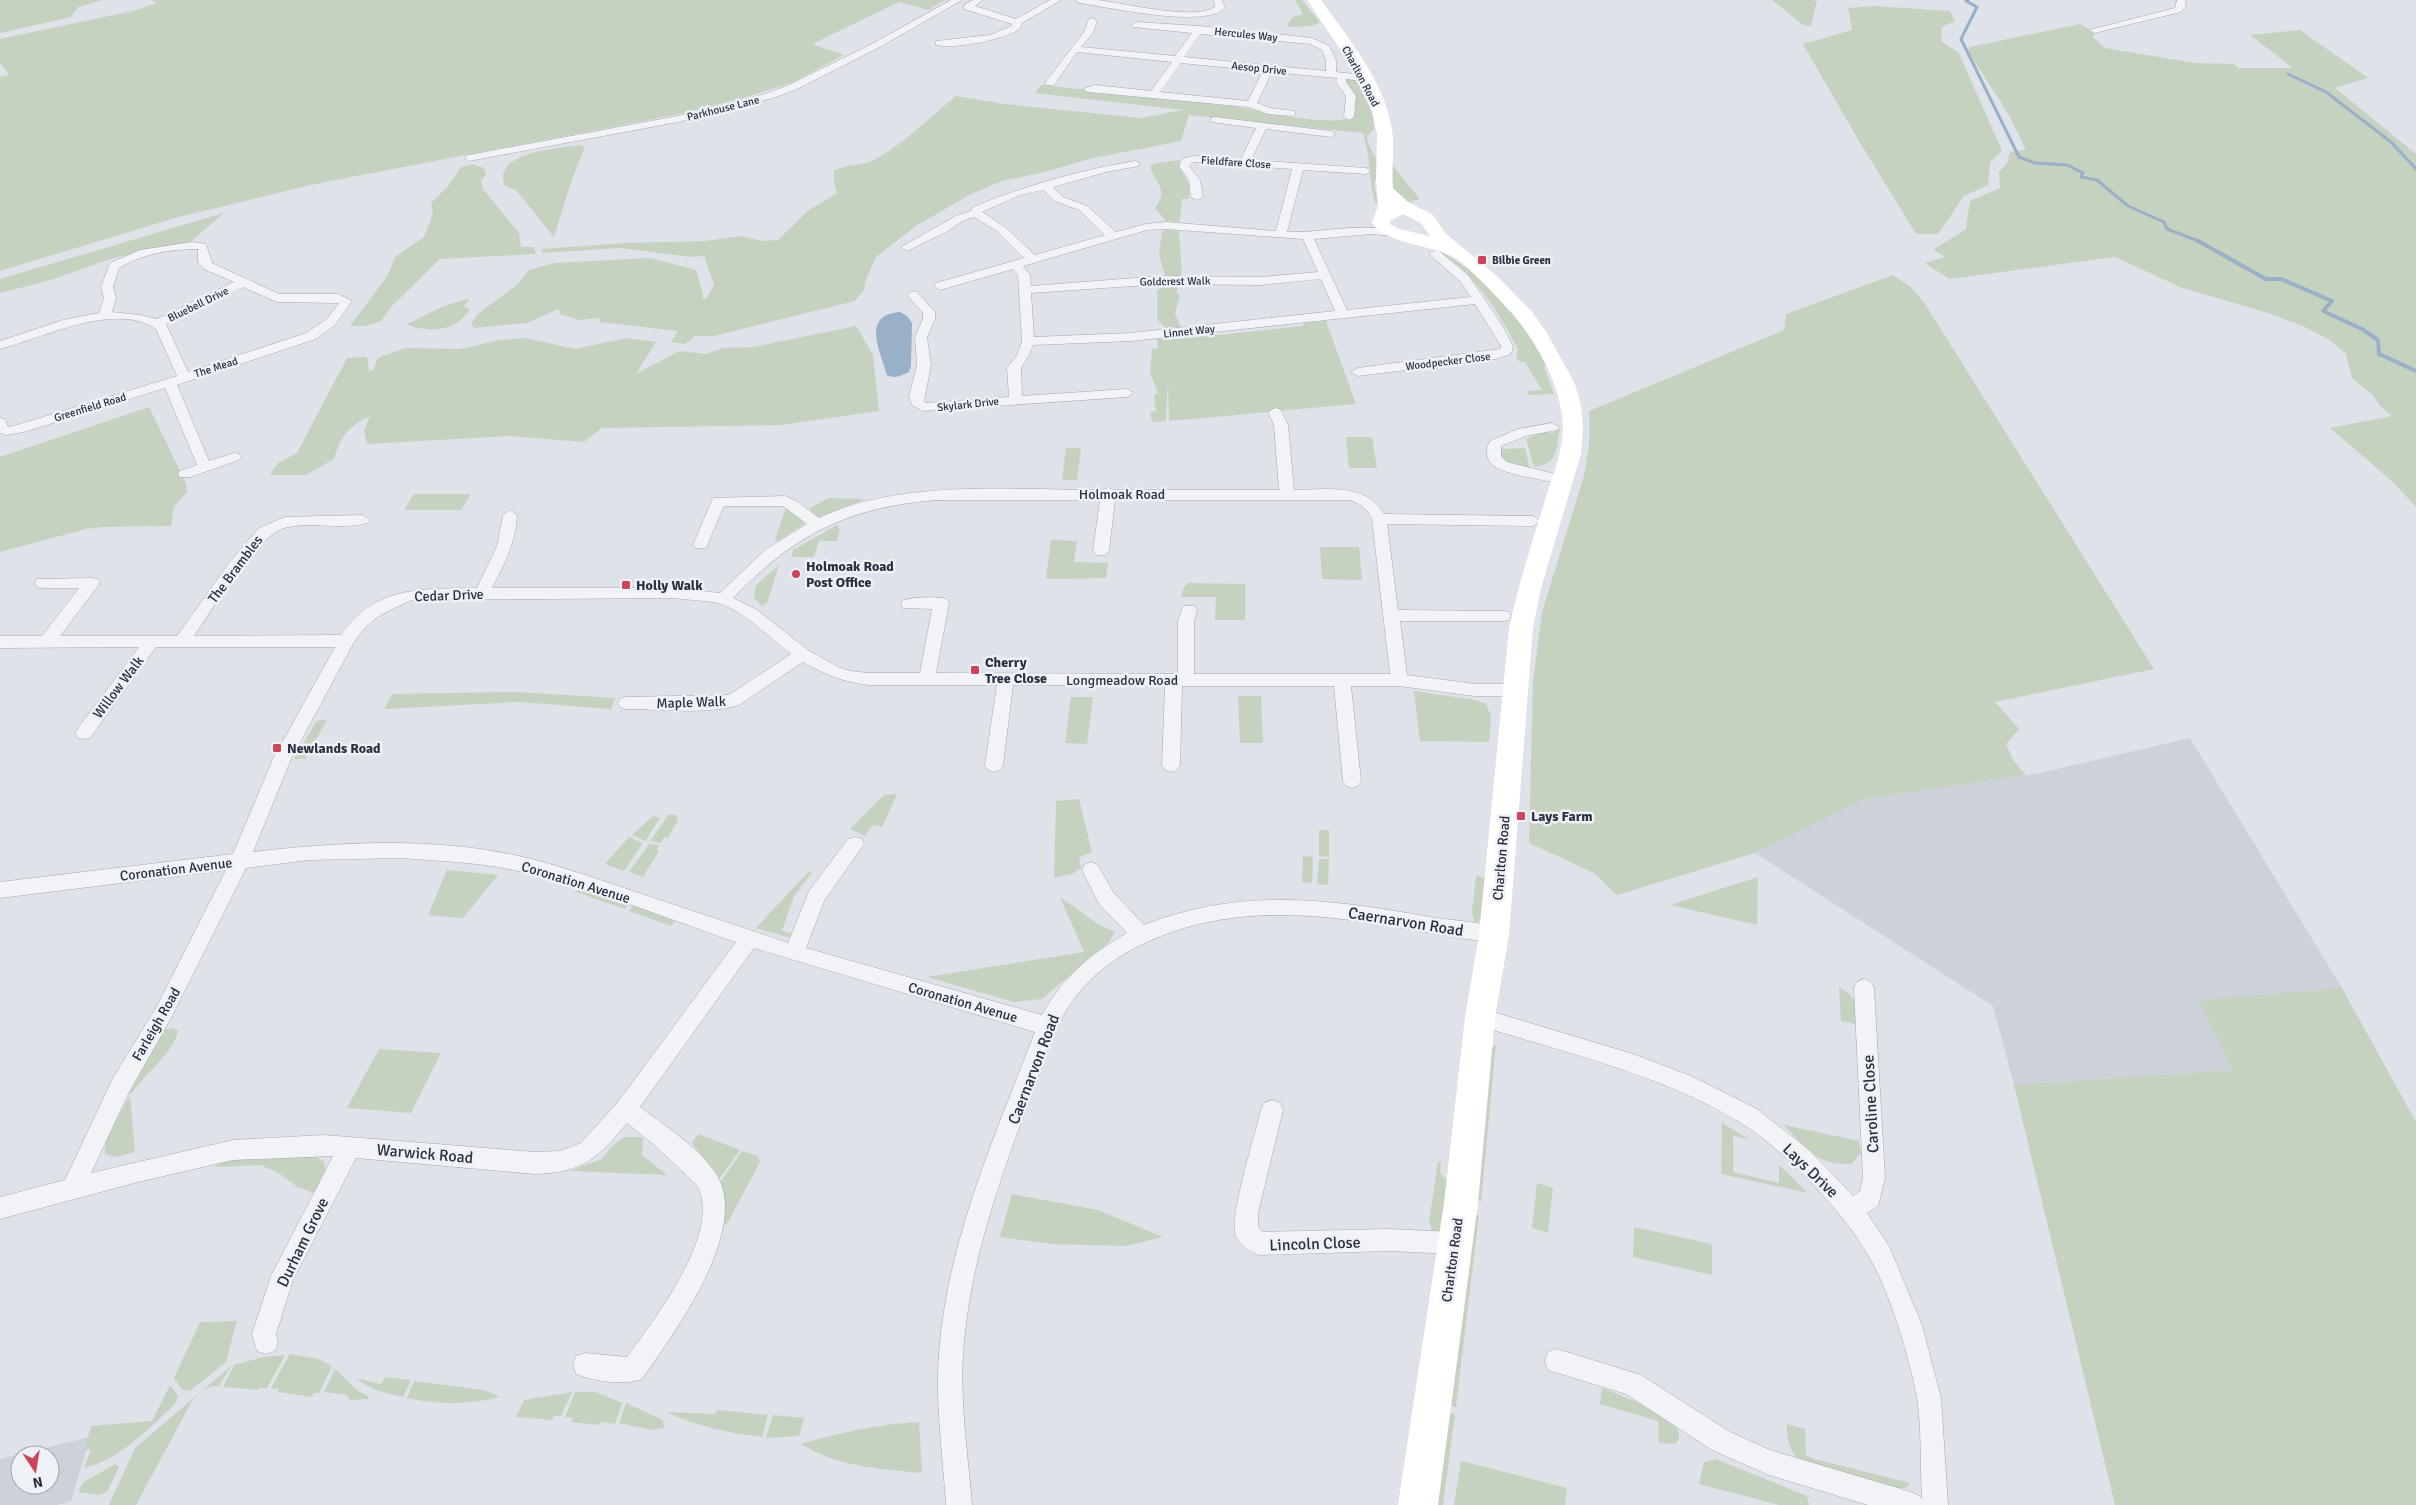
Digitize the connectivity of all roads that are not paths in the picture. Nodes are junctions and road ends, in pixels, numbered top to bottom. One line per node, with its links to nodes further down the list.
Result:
1 (958, 0): 28 (street, Parkhouse Lane)
2 (979, 0): 9 (street)
3 (1058, 0): 9 (street)
4 (1079, 0): 5 (street)
5 (1218, 0)
6 (1314, 0): 18 (street, Charlton Road)
7 (2181, 0): 12 (street)
8 (1092, 21): 14 (street)
9 (1017, 22): 13 (street)
10 (1136, 24): 11 (street, Hercules Way)
11 (1199, 29): 15 (street); 17 (street, Hercules Way)
12 (2094, 30)
13 (939, 43)
14 (1074, 49): 15 (street, Aesop Drive); 19 (street)
15 (1176, 59): 16 (street, Aesop Drive); 21 (street)
16 (1268, 69): 17 (street, Aesop Drive); 22 (street)
17 (1337, 75): 18 (street, Aesop Drive); 24 (street)
18 (1364, 78): 34 (street, Charlton Road)
19 (1050, 83)
20 (1088, 90): 21 (street)
21 (1154, 94): 22 (street)
22 (1250, 104): 23 (street)
23 (1291, 113)
24 (1349, 116)
25 (1215, 120): 26 (street)
26 (1262, 126): 27 (street); 29 (street)
27 (1331, 134)
28 (469, 158)
29 (1245, 162): 31 (street, Fieldfare Close); 35 (street, Fieldfare Close)
30 (1135, 164): 33 (street)
31 (1298, 167): 32 (street, Fieldfare Close); 41 (street)
32 (1366, 172)
33 (1045, 186): 37 (street); 43 (street)
34 (1386, 190): 36 (street, Charlton Road); 38 (street, Charlton Road)
35 (1197, 198)
36 (1414, 212): 38 (street); 39 (street, Charlton Road)
37 (976, 213): 45 (street); 48 (street)
38 (1384, 217): 40 (street); 42 (street)
39 (1429, 223): 42 (street); 47 (street, Charlton Road)
40 (1335, 233): 42 (street); 44 (street)
41 (1280, 234): 43 (street); 44 (street)
42 (1400, 234): 47 (street, Charlton Road)
43 (1113, 236): 48 (street)
44 (1307, 236): 50 (street)
45 (907, 247)
46 (1434, 254): 55 (street, Woodpecker Close)
47 (1459, 255): 72 (street, Charlton Road)
48 (1032, 260): 49 (street)
49 (1015, 264): 52 (street); 53 (street)
50 (1324, 275): 53 (street, Goldcrest Walk); 56 (street)
51 (242, 283): 57 (street, Bluebell Drive); 58 (street, Bluebell Drive); 62 (street, The Mead)
52 (940, 286)
53 (1026, 290): 59 (street)
54 (913, 295): 65 (street, Skylark Drive)
55 (1477, 300): 56 (street); 61 (street, Woodpecker Close)
56 (1343, 314): 59 (street, Linnet Way)
57 (104, 315): 58 (street); 60 (street)
58 (158, 323): 62 (street, The Mead)
59 (1028, 341): 65 (street, Skylark Drive)
60 (0, 344)
61 (1358, 372)
62 (184, 378): 63 (street, Greenfield Road)
63 (169, 382): 67 (street, Greenfield Road); 70 (street)
64 (1128, 393): 65 (street, Skylark Drive)
65 (1016, 400)
66 (1274, 412): 74 (street)
67 (0, 422)
68 (1552, 427): 72 (street)
69 (234, 457): 70 (street)
70 (204, 467): 71 (street)
71 (185, 474)
72 (1562, 480): 100 (street, Charlton Road)
73 (1108, 494): 74 (street, Holmoak Road); 79 (street, Holmoak Road); 81 (street)
74 (1287, 495): 76 (street, Holmoak Road)
75 (510, 515): 83 (street)
76 (1379, 519): 78 (street); 87 (street)
77 (363, 520): 89 (street, The Brambles)
78 (1533, 522)
79 (816, 524): 80 (street); 84 (street, Holmoak Road)
80 (702, 545)
81 (1101, 551)
82 (43, 583): 90 (street)
83 (482, 593): 84 (street, Cedar Drive); 92 (street, Cedar Drive)
84 (723, 599): 94 (street, Longmeadow Road)
85 (909, 604): 95 (street)
86 (1189, 610): 97 (street)
87 (1390, 616): 88 (street); 99 (street)
88 (1502, 616)
89 (183, 640): 91 (street); 92 (street)
90 (47, 641): 91 (street); 93 (street)
91 (152, 641): 102 (street, Willow Walk)
92 (346, 641): 107 (street, Cedar Drive)
93 (0, 642)
94 (802, 654): 95 (street, Longmeadow Road); 101 (street, Maple Walk)
95 (927, 678): 96 (street, Longmeadow Road)
96 (1006, 679): 97 (street, Longmeadow Road); 103 (street)
97 (1180, 680): 98 (street, Longmeadow Road); 104 (street)
98 (1342, 680): 99 (street, Longmeadow Road); 105 (street)
99 (1398, 680): 100 (street, Longmeadow Road)
100 (1514, 690): 111 (street, Charlton Road)
101 (626, 703)
102 (84, 733)
103 (994, 765)
104 (1171, 765)
105 (1352, 781)
106 (855, 844): 113 (street)
107 (240, 861): 109 (street, Coronation Avenue); 112 (street, Coronation Avenue); 120 (street, Farleigh Road)
108 (1091, 870): 110 (street)
109 (0, 890)
110 (1140, 934): 111 (street, Caernarvon Road); 116 (street, Caernarvon Road)
111 (1494, 935): 115 (street, Charlton Road)
112 (750, 938): 113 (street, Coronation Avenue); 117 (street, Warwick Road)
113 (794, 953): 116 (street, Coronation Avenue)
114 (1864, 988): 122 (street, Caroline Close)
115 (1480, 1018): 122 (street, Lays Drive); 123 (street, Charlton Road)
116 (1047, 1026): 127 (street, Caernarvon Road)
117 (626, 1109): 119 (street, Warwick Road); 126 (street)
118 (1272, 1110): 123 (street, Lincoln Close)
119 (350, 1147): 120 (street, Warwick Road); 124 (street, Durham Grove)
120 (73, 1188): 121 (street, Warwick Road)
121 (0, 1208)
122 (1851, 1210): 130 (street, Lays Drive)
123 (1454, 1243): 128 (street, Charlton Road)
124 (266, 1342)
125 (1558, 1361): 129 (street)
126 (585, 1365)
127 (959, 1505)
128 (1418, 1505)
129 (1911, 1505)
130 (1935, 1505)

